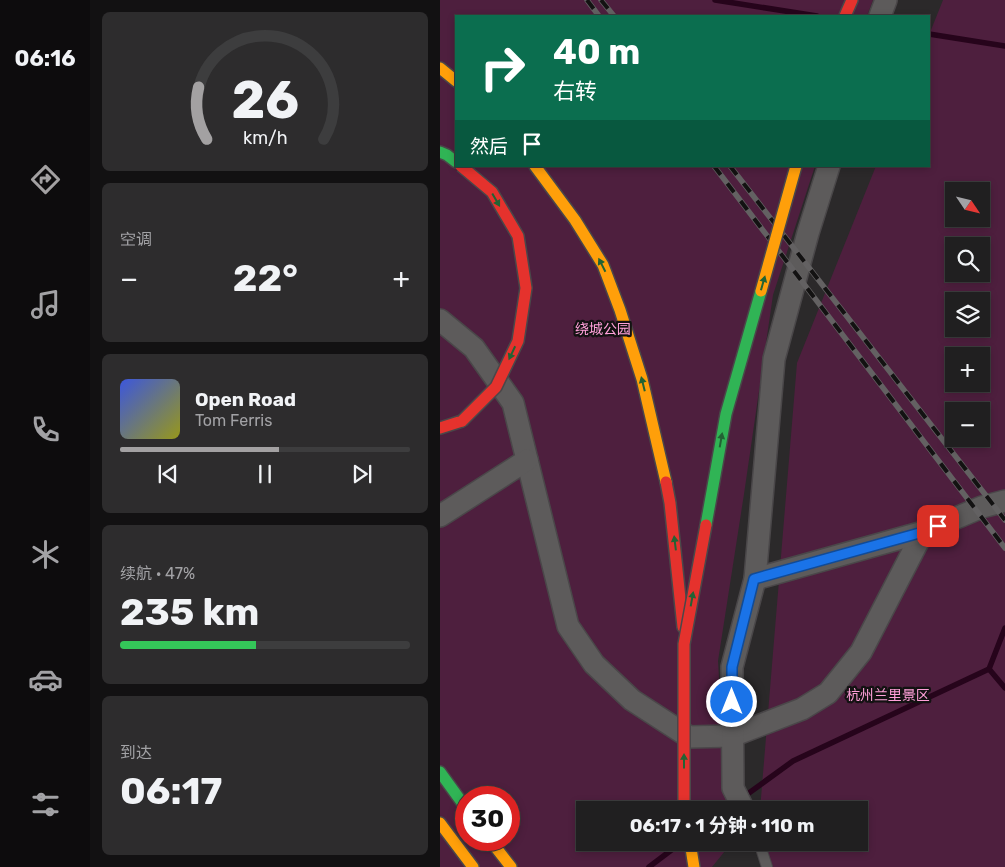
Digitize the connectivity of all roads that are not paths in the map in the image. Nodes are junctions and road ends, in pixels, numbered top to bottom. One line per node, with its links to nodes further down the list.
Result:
1 (852, 0): 3 (highway)
2 (886, 0): 4 (street)
3 (845, 15)
4 (880, 15)
5 (440, 68): 6 (highway)
6 (455, 80)
7 (440, 152): 8 (highway)
8 (455, 161)
9 (462, 167): 14 (highway, one-way to 14, bridge)
10 (536, 167): 20 (highway, one-way to 10, bridge)
11 (796, 167): 20 (highway, one-way to 11, bridge)
12 (828, 167): 19 (street)
13 (440, 320): 15 (street)
14 (440, 428)
15 (527, 460): 17 (street); 21 (street)
16 (1005, 501): 18 (street)
17 (440, 516)
18 (923, 532): 19 (street); 21 (street)
19 (754, 579): 21 (street)
20 (684, 644): 24 (highway, one-way to 20, bridge)
21 (732, 736): 25 (street)
22 (440, 772): 23 (highway)
23 (455, 793)
24 (684, 801)
25 (740, 801)
26 (440, 824): 30 (highway)
27 (498, 851): 31 (highway)
28 (691, 851): 32 (highway)
29 (763, 851): 33 (lane)
30 (473, 867)
31 (510, 867)
32 (694, 867)
33 (767, 867)

